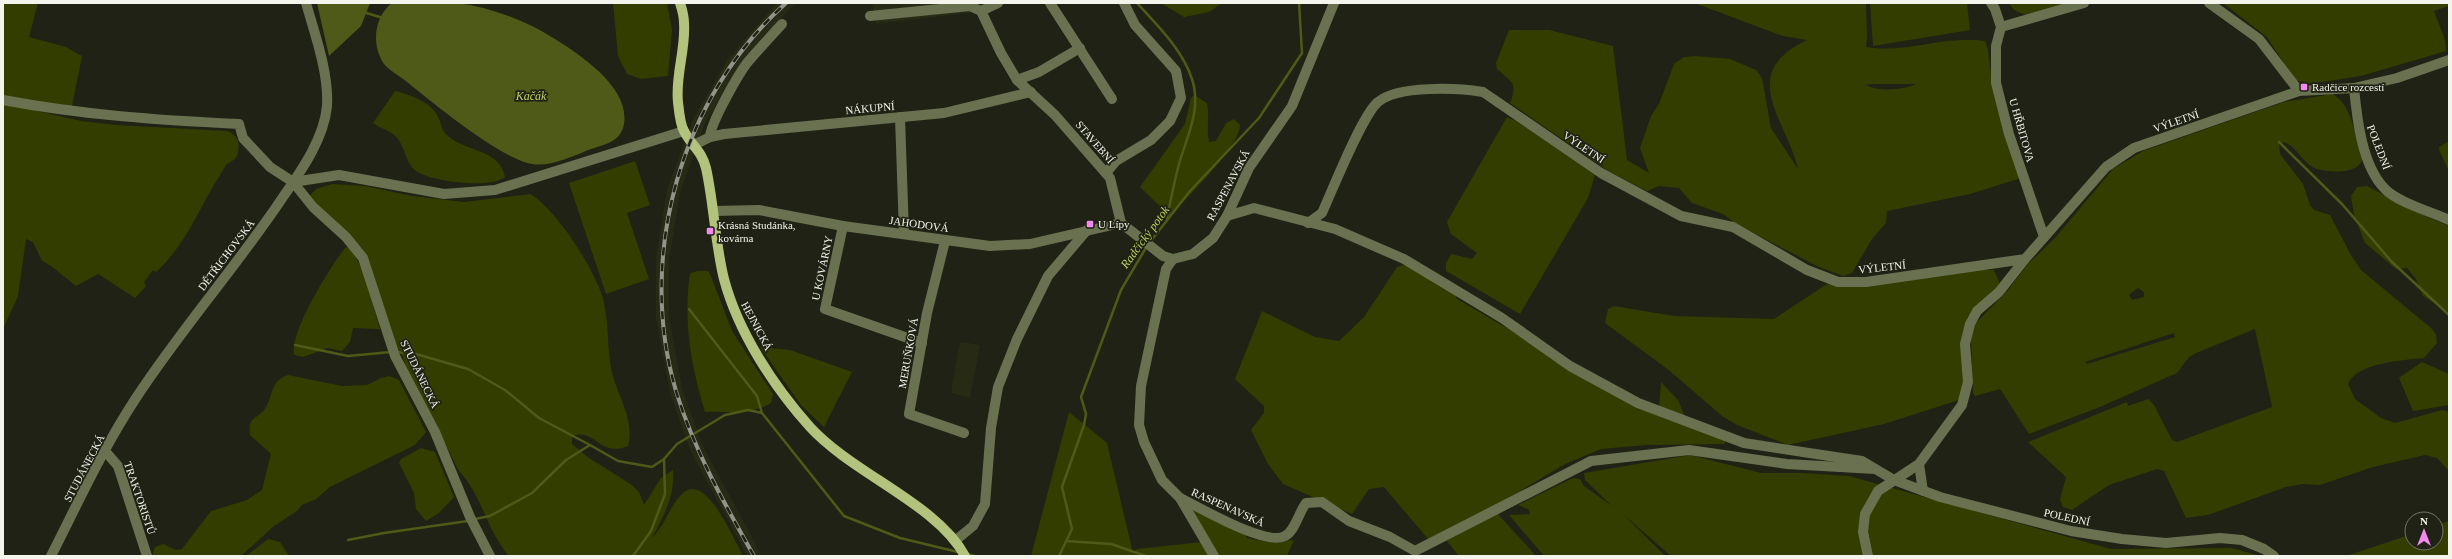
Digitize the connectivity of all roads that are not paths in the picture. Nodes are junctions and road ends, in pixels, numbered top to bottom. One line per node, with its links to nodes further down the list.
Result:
1 (306, 3): 27 (street, DĚTŘICHOVSKÁ)
2 (680, 3): 23 (main road, HEJNICKÁ)
3 (997, 3): 10 (street)
4 (1050, 3): 14 (street)
5 (1124, 3): 26 (street)
6 (1334, 3): 29 (street, RASPENAVSKÁ)
7 (1991, 3): 13 (street, U HŘBITOVA)
8 (2084, 3): 13 (street)
9 (2209, 3): 18 (street)
10 (981, 11): 11 (street); 16 (street, STAVEBNÍ)
11 (870, 16)
12 (782, 24): 24 (street)
13 (2001, 27): 36 (street, U HŘBITOVA)
14 (1080, 48): 16 (street); 20 (street)
15 (2449, 60): 17 (street, VÝLETNÍ)
16 (1017, 80): 19 (street, STAVEBNÍ)
17 (2354, 88): 18 (street, VÝLETNÍ); 30 (street, POLEDNÍ)
18 (2299, 91): 36 (street, VÝLETNÍ)
19 (1031, 92): 22 (street, NÁKUPNÍ); 26 (street, STAVEBNÍ)
20 (1112, 98)
21 (3, 100): 27 (street, STUDÁNECKÁ)
22 (900, 117): 24 (street, NÁKUPNÍ); 35 (street)
23 (684, 131): 25 (main road, HEJNICKÁ); 27 (street)
24 (710, 138): 25 (street, NÁKUPNÍ)
25 (696, 144): 28 (main road, HEJNICKÁ)
26 (1106, 173): 31 (street, STAVEBNÍ)
27 (291, 186): 40 (street, DĚTŘICHOVSKÁ); 52 (street, STUDÁNECKÁ)
28 (713, 211): 33 (street, JAHODOVÁ); 49 (main road, HEJNICKÁ)
29 (1227, 216): 32 (street, POLEDNÍ); 38 (street, RASPENAVSKÁ)
30 (2449, 220)
31 (1121, 223): 34 (street, JAHODOVÁ); 38 (street)
32 (1308, 223): 39 (street, VÝLETNÍ); 45 (street, POLEDNÍ)
33 (843, 226): 35 (street, JAHODOVÁ); 41 (street, U KOVÁRNY)
34 (1087, 230): 37 (street, JAHODOVÁ); 49 (street)
35 (904, 234): 37 (street, JAHODOVÁ)
36 (2044, 237): 39 (street, VÝLETNÍ)
37 (944, 240): 41 (street, MERUŇKOVÁ)
38 (1173, 259): 48 (street, RASPENAVSKÁ)
39 (2025, 259): 44 (street)
40 (181, 333): 43 (street, STUDÁNECKÁ)
41 (922, 343): 42 (street, MERUŇKOVÁ)
42 (964, 433)
43 (105, 451): 50 (street, STUDÁNECKÁ); 51 (street, TRAKTORISTŮ)
44 (1919, 464): 46 (street); 47 (street)
45 (1879, 470): 46 (street, POLEDNÍ); 48 (street, RASPENAVSKÁ)
46 (1894, 480): 47 (street, POLEDNÍ); 55 (street)
47 (1923, 491): 56 (street, POLEDNÍ)
48 (1180, 498): 54 (street, RASPENAVSKÁ)
49 (956, 540): 53 (main road, HEJNICKÁ)
50 (51, 556)
51 (147, 556)
52 (490, 556)
53 (965, 556)
54 (1214, 556)
55 (1868, 556)
56 (2274, 556)

